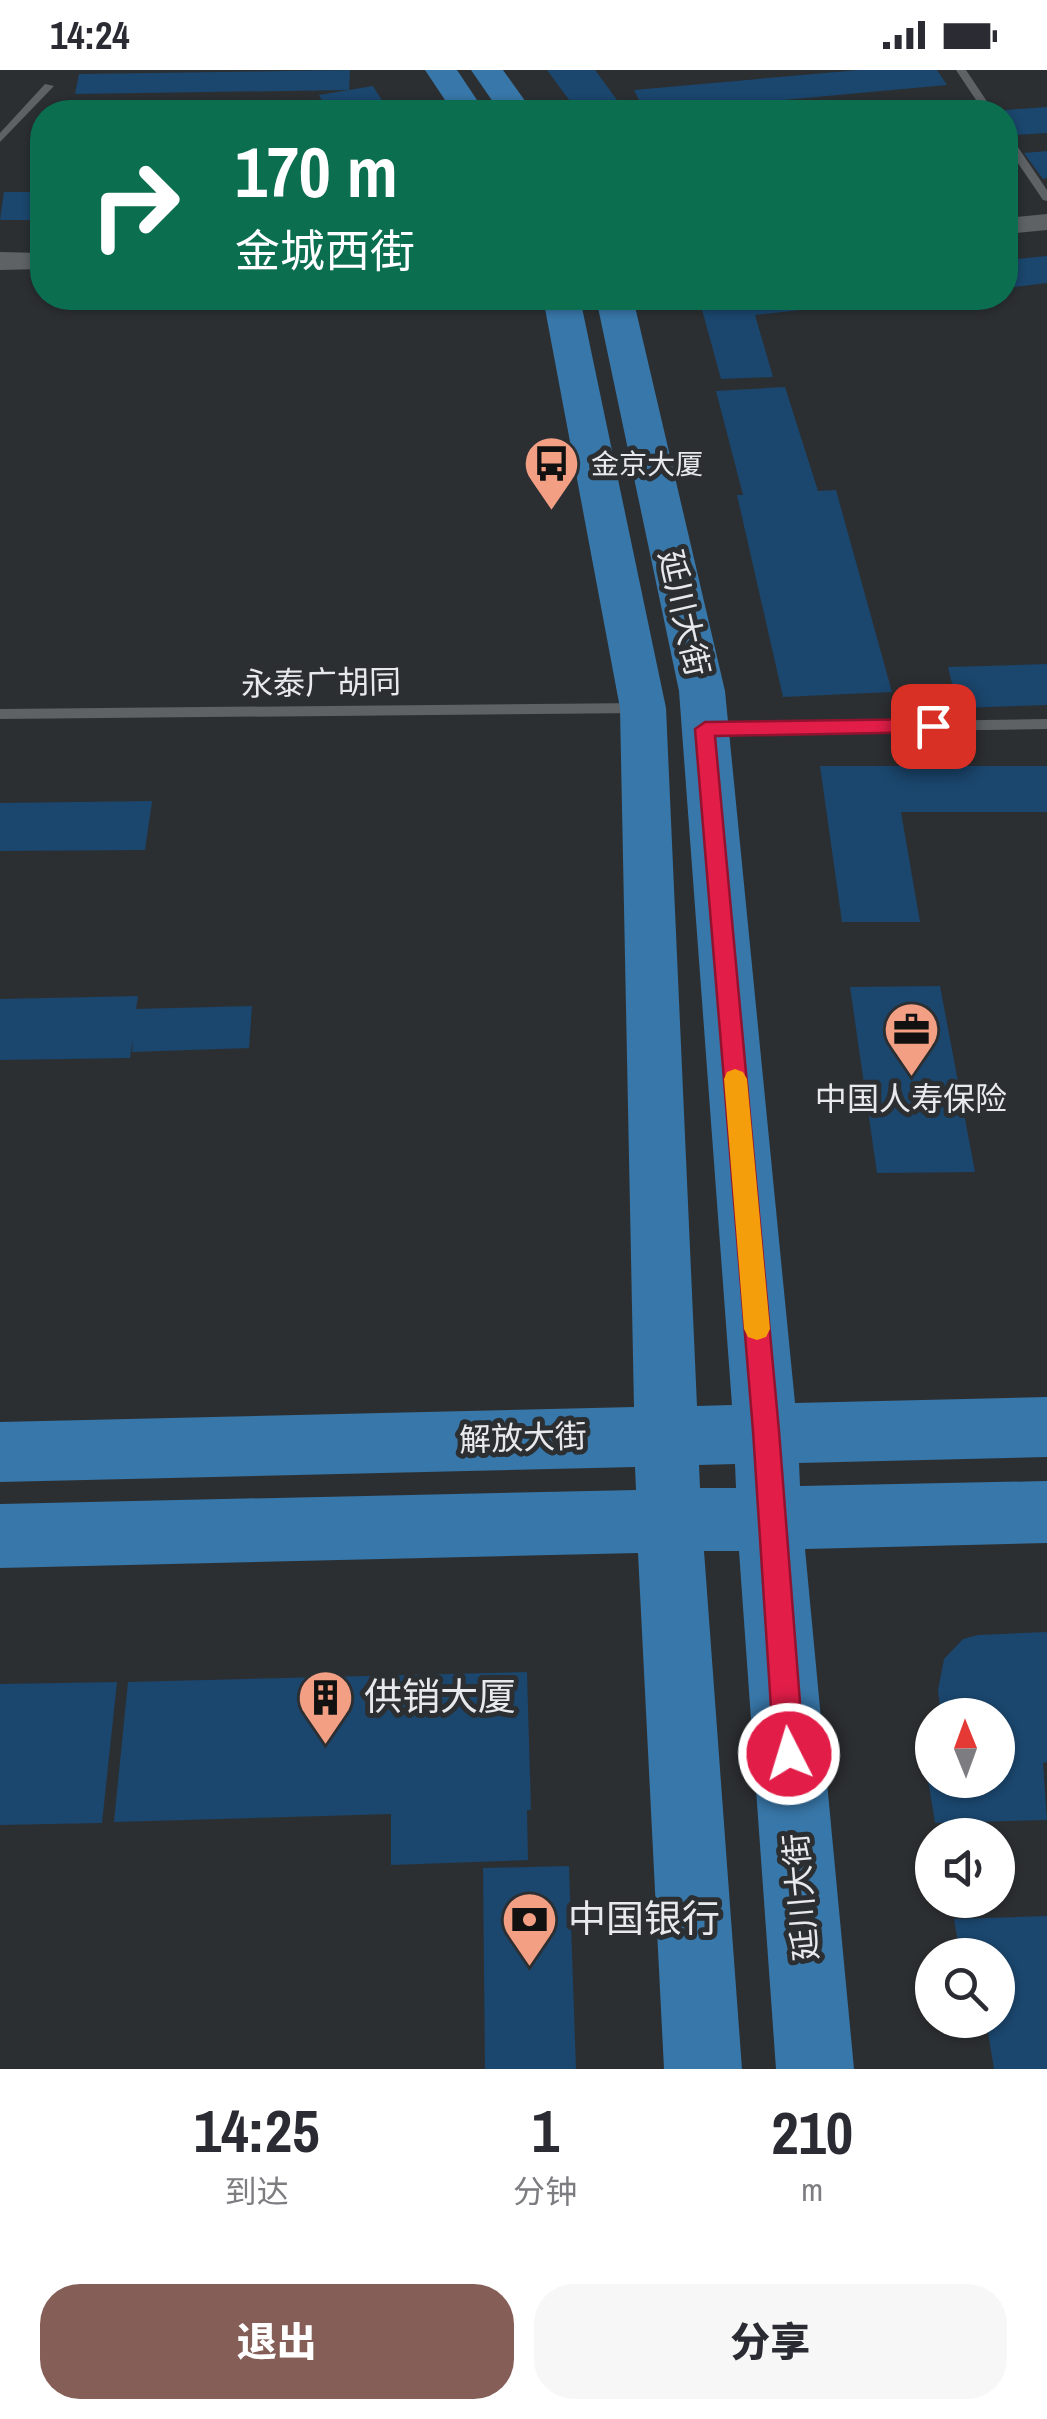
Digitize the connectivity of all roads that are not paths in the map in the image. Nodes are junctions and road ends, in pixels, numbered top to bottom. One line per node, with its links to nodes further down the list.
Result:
1 (441, 70): 6 (main road)
2 (487, 70): 7 (main road)
3 (961, 70): 8 (lane)
4 (50, 86): 5 (lane)
5 (37, 100)
6 (461, 100)
7 (508, 100)
8 (982, 100)
9 (30, 107): 10 (lane)
10 (0, 139)
11 (1018, 155): 12 (lane)
12 (1047, 198)
13 (1047, 222): 14 (street)
14 (1018, 225)
15 (0, 261): 16 (street)
16 (30, 261)
17 (563, 310): 19 (main road, 延川大街)
18 (617, 310): 22 (main road, 延川大街)
19 (643, 708): 20 (lane, 永泰广胡同); 25 (main road, 延川大街)
20 (0, 714)
21 (1047, 724): 22 (lane)
22 (705, 729): 24 (main road, 延川大街)
23 (1047, 1427): 24 (main road, 解放大街)
24 (766, 1431): 25 (main road, 解放大街); 28 (main road, 延川大街)
25 (666, 1434): 26 (main road, 解放大街); 29 (main road, 延川大街)
26 (0, 1452)
27 (1047, 1512): 28 (main road)
28 (770, 1517): 29 (main road); 32 (main road, 延川大街)
29 (669, 1520): 30 (main road); 31 (main road, 延川大街)
30 (0, 1536)
31 (703, 2069)
32 (815, 2069)

